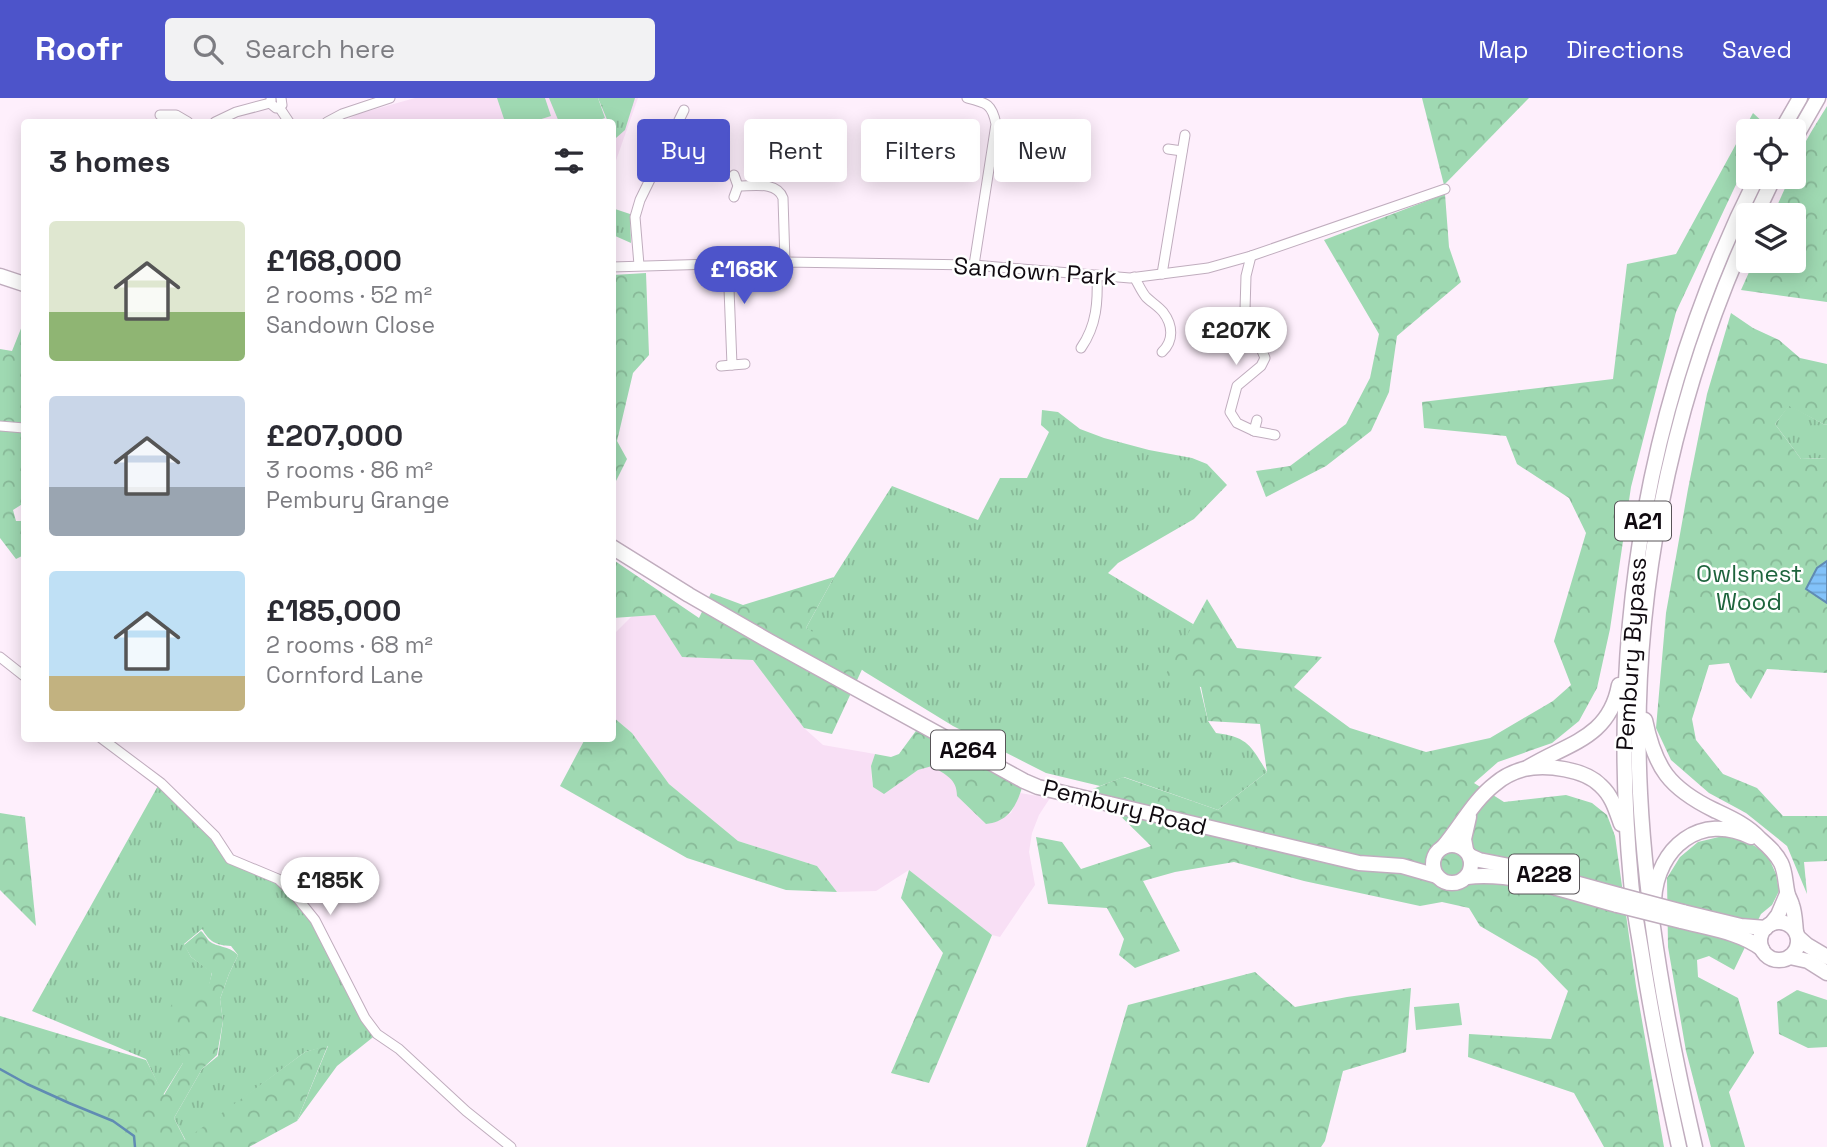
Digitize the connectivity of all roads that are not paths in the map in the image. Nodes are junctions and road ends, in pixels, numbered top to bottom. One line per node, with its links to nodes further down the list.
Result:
1 (390, 98): 11 (street)
2 (967, 98): 27 (street)
3 (1800, 98): 12 (main road)
4 (1818, 98): 13 (main road)
5 (278, 100): 9 (street); 10 (street)
6 (684, 110): 26 (street)
7 (160, 115): 8 (street)
8 (183, 119)
9 (221, 119)
10 (288, 119)
11 (333, 119)
12 (1788, 119)
13 (1806, 120)
14 (1185, 135): 16 (street)
15 (1168, 149): 16 (street)
16 (1182, 151): 29 (street)
17 (734, 175): 18 (street)
18 (738, 186): 21 (street); 24 (street)
19 (1444, 189): 22 (street, Sandown Park)
20 (1752, 189): 46 (main road, Pembury Bypass / A21)
21 (734, 197)
22 (1251, 256): 29 (street, Sandown Park); 42 (street)
23 (728, 262): 24 (street, Sandown Park); 26 (street, Sandown Park); 37 (street)
24 (785, 262): 27 (street, Sandown Park)
25 (1736, 262): 48 (main road, Pembury Bypass / A21)
26 (639, 265): 28 (street, Sandown Park)
27 (974, 265): 30 (street, Sandown Park)
28 (616, 267)
29 (1162, 274): 32 (street, Sandown Park)
30 (1097, 275): 32 (street, Sandown Park); 34 (street)
31 (0, 276): 33 (main road)
32 (1134, 277): 35 (street)
33 (21, 283)
34 (1082, 348)
35 (1162, 352)
36 (744, 364): 37 (street)
37 (732, 365): 38 (street)
38 (720, 366)
39 (1257, 420): 42 (street)
40 (0, 426): 41 (street)
41 (21, 428)
42 (1254, 431): 43 (street)
43 (1276, 435)
44 (616, 549): 56 (main road, Pembury Road / A264)
45 (0, 657): 47 (street)
46 (1626, 660): 50 (main road, A21); 52 (main road, Pembury Bypass / A21)
47 (21, 674)
48 (1640, 691): 53 (main road, A21); 63 (main road, Pembury Bypass / A21)
49 (106, 742): 69 (street)
50 (1526, 769): 51 (main road, A21); 52 (main road, A21)
51 (1471, 809): 54 (main road, A21); 55 (main road)
52 (1628, 840): 70 (main road, Pembury Bypass / A21)
53 (1762, 841): 59 (main road, A21); 63 (main road, A21)
54 (1438, 851): 55 (main road); 56 (main road, Pembury Road / A264); 57 (main road)
55 (1468, 853): 58 (main road); 60 (main road, A228)
56 (1402, 866): 57 (main road, Pembury Road / A264)
57 (1437, 876): 58 (main road)
58 (1466, 877): 60 (main road, A228)
59 (1787, 894): 62 (main road); 64 (main road, A21)
60 (1618, 900): 61 (main road, A228, bridge)
61 (1682, 917): 62 (main road, A228); 65 (main road, A228)
62 (1768, 926): 64 (main road); 65 (main road)
63 (1653, 927): 71 (main road, Pembury Bypass / A21)
64 (1797, 934): 66 (main road); 67 (main road)
65 (1762, 949): 66 (main road)
66 (1790, 957): 68 (main road)
67 (1827, 957)
68 (1827, 973)
69 (511, 1147)
70 (1679, 1147)
71 (1695, 1147)

